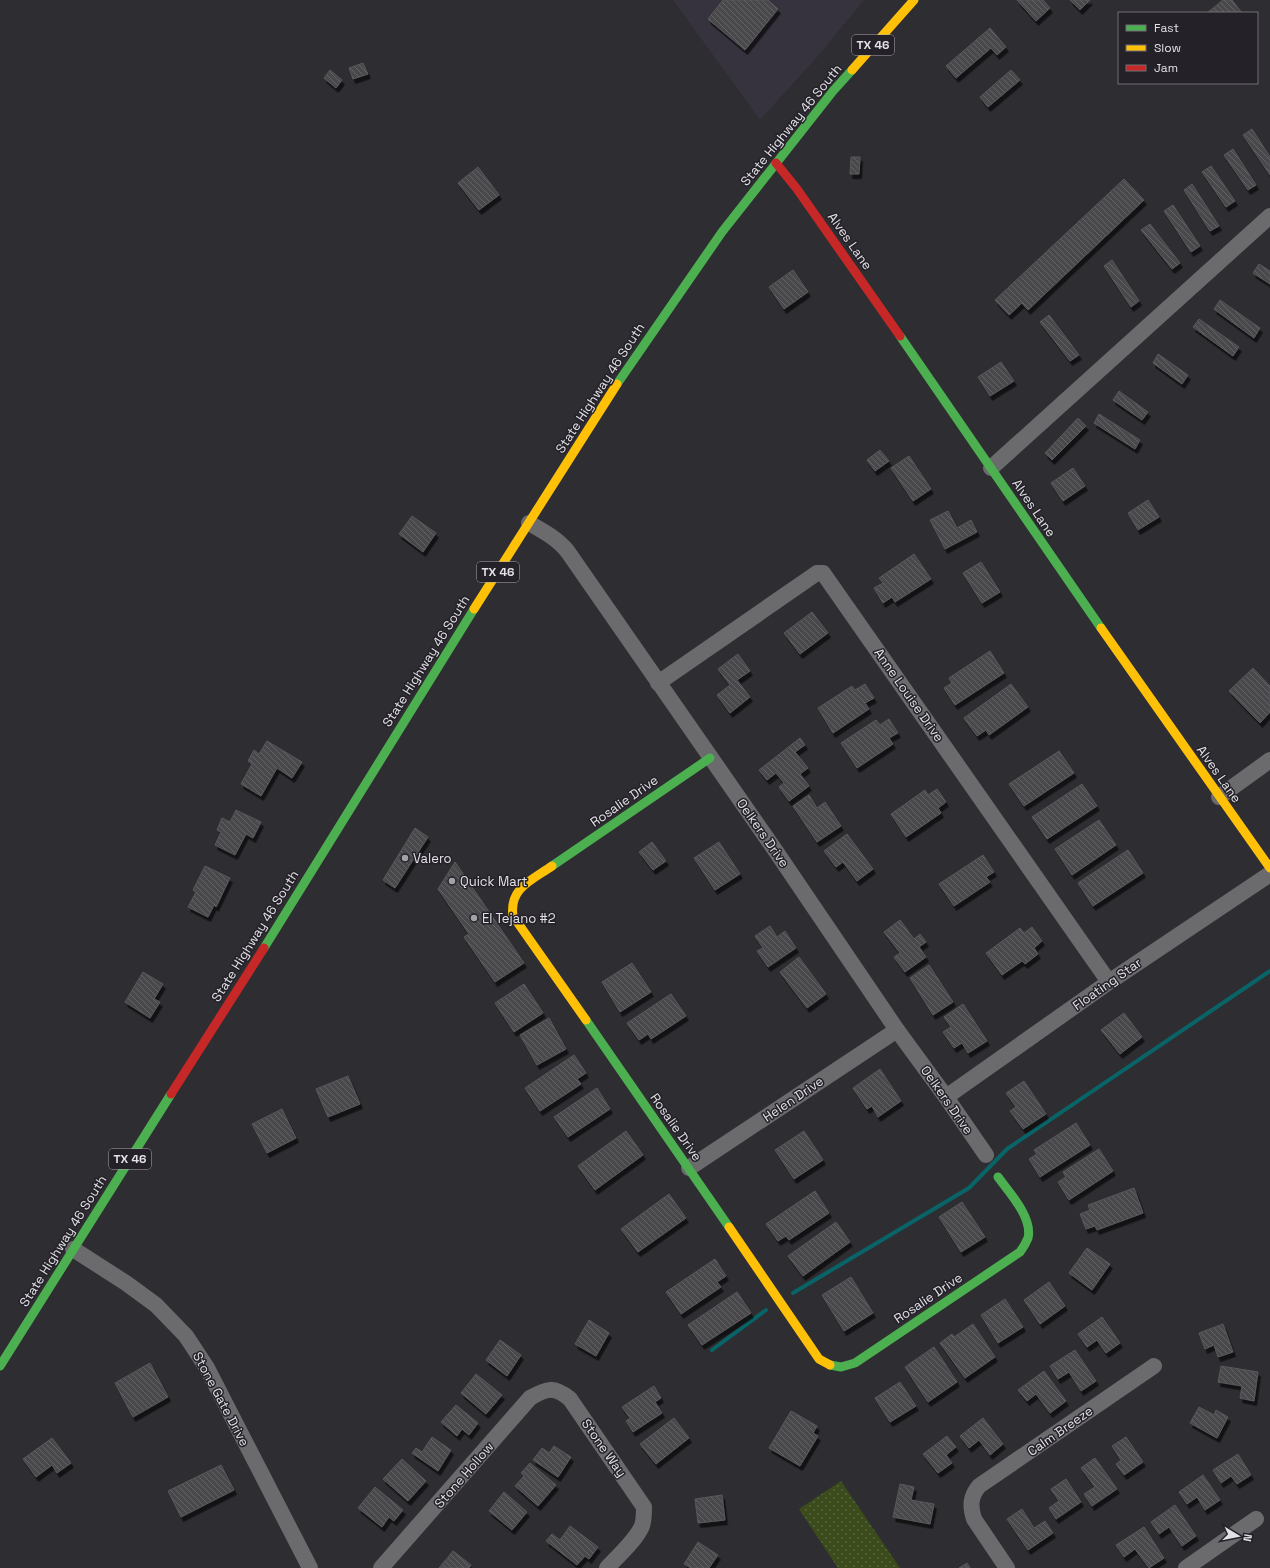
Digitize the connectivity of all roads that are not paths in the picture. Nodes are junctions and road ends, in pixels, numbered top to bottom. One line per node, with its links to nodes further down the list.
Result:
1 (914, 0): 2 (street, State Highway 46 South / TX 46)
2 (776, 163): 4 (street, Alves Lane); 5 (street, State Highway 46 South / TX 46)
3 (1270, 216): 4 (street)
4 (990, 468): 9 (street, Alves Lane)
5 (529, 523): 6 (street, Oelkers Drive); 18 (street, State Highway 46 South / TX 46)
6 (658, 683): 7 (street, Oelkers Drive); 12 (street, Anne Louise Drive)
7 (710, 758): 13 (street, Oelkers Drive); 16 (street, Rosalie Drive)
8 (1270, 760): 9 (street)
9 (1219, 797): 10 (street, Alves Lane)
10 (1270, 868)
11 (1270, 874): 12 (street, Floating Star)
12 (1109, 982): 14 (street, Floating Star)
13 (897, 1030): 14 (street, Oelkers Drive); 16 (street, Helen Drive)
14 (946, 1097): 15 (street, Oelkers Drive)
15 (986, 1156)
16 (689, 1168): 17 (street, Rosalie Drive)
17 (998, 1177)
18 (73, 1249): 19 (street, State Highway 46 South / TX 46); 23 (street, Stone Gate Drive)
19 (0, 1366)
20 (1154, 1366): 26 (street, Calm Breeze)
21 (551, 1389): 24 (street, Stone Hollow); 25 (street, Stone Way)
22 (1256, 1519): 27 (street)
23 (310, 1568)
24 (382, 1568)
25 (607, 1568)
26 (1007, 1568)
27 (1186, 1568)

